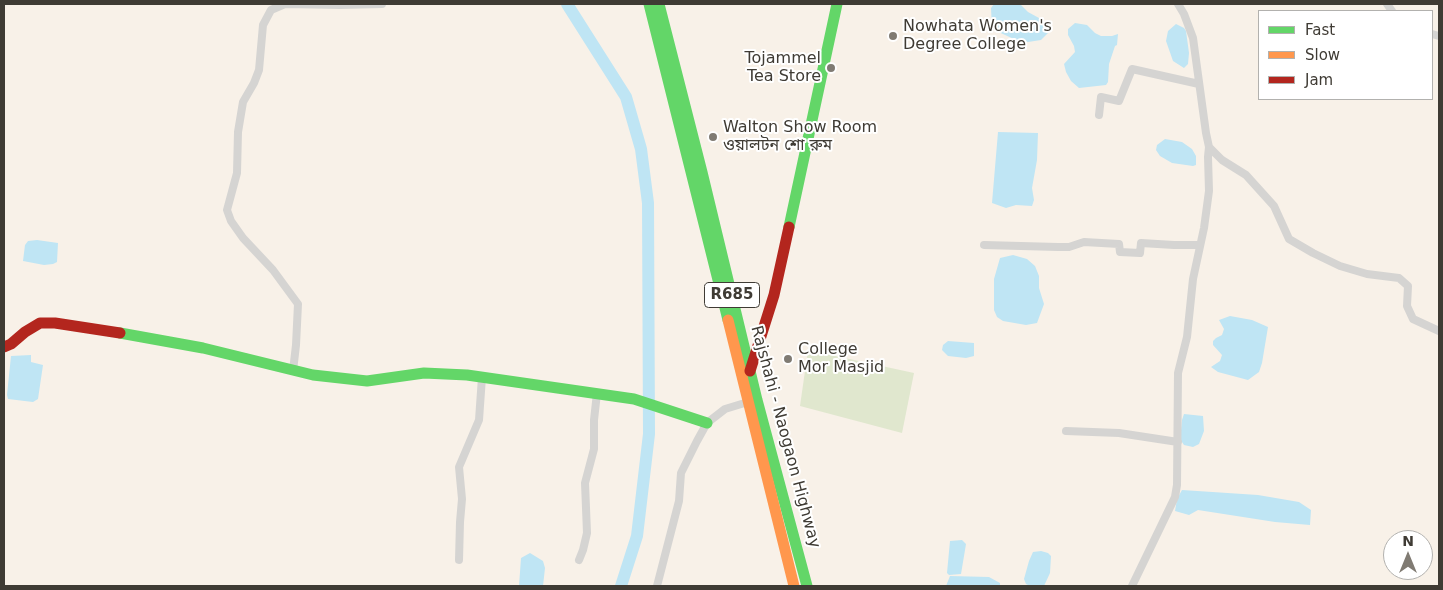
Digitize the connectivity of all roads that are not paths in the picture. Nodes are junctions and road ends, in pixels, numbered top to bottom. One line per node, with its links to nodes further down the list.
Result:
1 (382, 4): 15 (street)
2 (649, 4): 11 (main road, Rajshahi - Naogaon Highway / R685)
3 (660, 4): 11 (main road, Rajshahi - Naogaon Highway / R685)
4 (837, 4): 14 (main road)
5 (1178, 4): 6 (street)
6 (1199, 84): 7 (street); 8 (street)
7 (1099, 115)
8 (1209, 147): 10 (street); 12 (street)
9 (984, 245): 10 (street)
10 (1200, 245): 21 (street)
11 (728, 301): 14 (main road, Rajshahi - Naogaon Highway / R685); 18 (main road, Rajshahi - Naogaon Highway / R685)
12 (1439, 331)
13 (4, 348): 15 (main road)
14 (750, 371): 22 (main road, Rajshahi - Naogaon Highway / R685)
15 (292, 372): 16 (main road)
16 (482, 377): 17 (main road); 23 (street)
17 (598, 393): 19 (main road); 24 (street)
18 (748, 402): 19 (street); 22 (main road, Rajshahi - Naogaon Highway / R685)
19 (707, 423): 25 (street)
20 (1066, 431): 21 (street)
21 (1178, 442): 28 (street)
22 (791, 548): 26 (main road, Rajshahi - Naogaon Highway / R685); 27 (main road, Rajshahi - Naogaon Highway / R685)
23 (459, 560)
24 (579, 560)
25 (657, 586)
26 (794, 586)
27 (806, 586)
28 (1132, 586)

